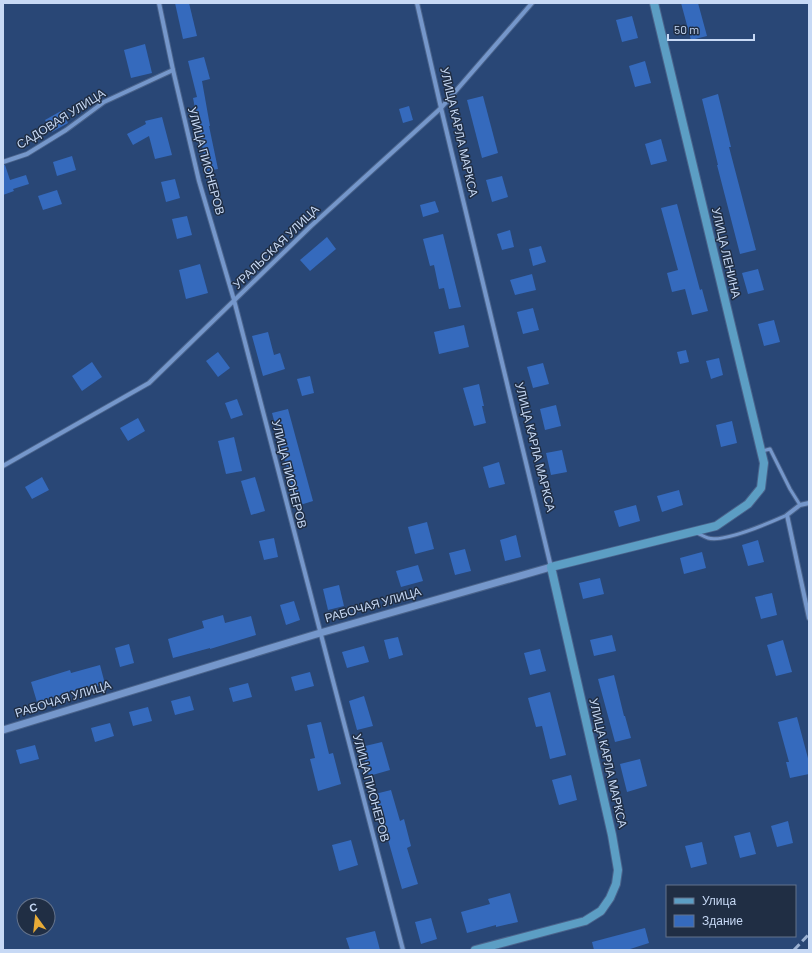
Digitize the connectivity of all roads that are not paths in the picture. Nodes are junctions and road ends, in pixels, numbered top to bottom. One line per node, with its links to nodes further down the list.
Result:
1 (159, 3): 5 (street, УЛИЦА ПИОНЕРОВ)
2 (417, 3): 6 (street, УЛИЦА КАРЛА МАРКСА)
3 (532, 3): 6 (street, УРАЛЬСКАЯ УЛИЦА)
4 (654, 3): 9 (main road, УЛИЦА ЛЕНИНА)
5 (172, 70): 7 (street, САДОВАЯ УЛИЦА); 8 (street, УЛИЦА ПИОНЕРОВ)
6 (441, 108): 8 (street, УРАЛЬСКАЯ УЛИЦА); 16 (street, УЛИЦА КАРЛА МАРКСА)
7 (3, 162)
8 (234, 300): 10 (street, УРАЛЬСКАЯ УЛИЦА); 18 (street, УЛИЦА ПИОНЕРОВ)
9 (761, 451): 12 (main road, УЛИЦА ЛЕНИНА); 13 (lane)
10 (3, 466)
11 (809, 503): 13 (street)
12 (748, 504): 15 (main road, РАБОЧАЯ УЛИЦА)
13 (800, 505): 14 (street)
14 (788, 515): 15 (lane); 17 (street)
15 (694, 531): 16 (main road, РАБОЧАЯ УЛИЦА)
16 (551, 567): 18 (street, РАБОЧАЯ УЛИЦА); 21 (main road, УЛИЦА КАРЛА МАРКСА)
17 (809, 618)
18 (320, 633): 19 (street, РАБОЧАЯ УЛИЦА); 20 (street, УЛИЦА ПИОНЕРОВ)
19 (3, 730)
20 (403, 950)
21 (475, 950)

